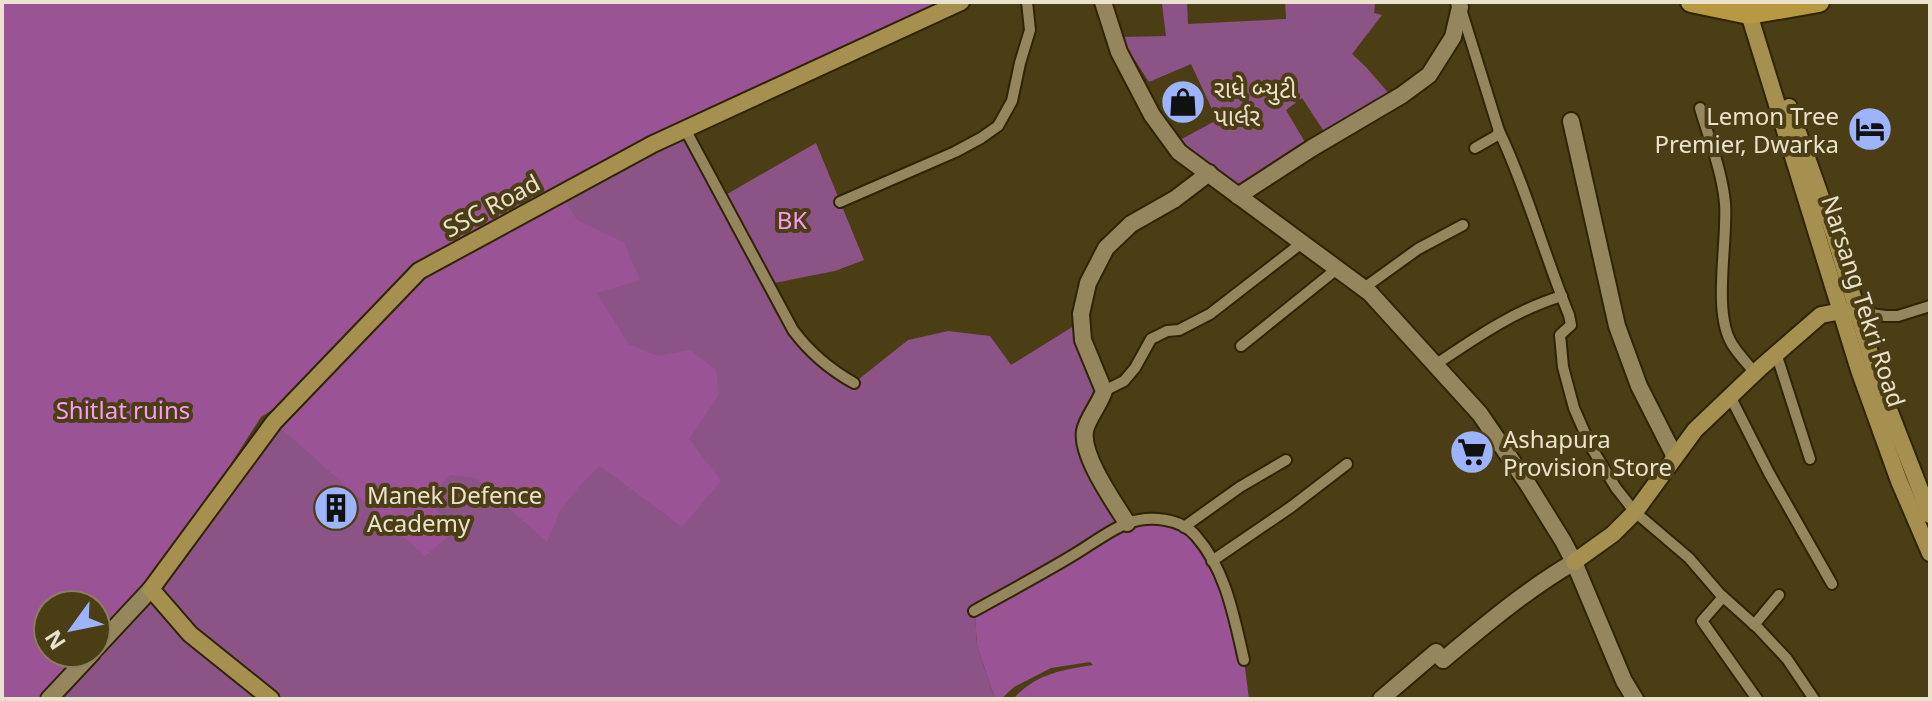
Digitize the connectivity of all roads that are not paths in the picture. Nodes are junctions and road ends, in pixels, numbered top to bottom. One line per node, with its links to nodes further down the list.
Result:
1 (961, 2): 11 (street, SSC Road)
2 (1027, 2): 16 (lane)
3 (1103, 2): 14 (street)
4 (1691, 2): 8 (main road)
5 (1819, 2): 7 (main road)
6 (1460, 4): 12 (lane); 15 (street)
7 (1790, 5): 8 (main road)
8 (1749, 14): 23 (street, Narsang Tekri Road)
9 (1700, 108): 27 (lane)
10 (1571, 121): 31 (street)
11 (685, 129): 28 (lane); 43 (street, SSC Road)
12 (1499, 131): 13 (lane); 21 (lane)
13 (1475, 148)
14 (1209, 173): 15 (street); 29 (street)
15 (1238, 196): 18 (street)
16 (840, 202)
17 (1463, 225): 20 (lane)
18 (1303, 242): 19 (street); 29 (lane)
19 (1338, 268): 20 (street); 24 (lane)
20 (1364, 288): 26 (street)
21 (1562, 296): 26 (lane); 35 (lane)
22 (1930, 306): 23 (lane)
23 (1849, 312): 25 (street); 36 (street, Narsang Tekri Road); 39 (street, Narsang Tekri Road)
24 (1241, 346)
25 (1776, 353): 27 (street); 32 (lane)
26 (1435, 365): 41 (street)
27 (1755, 373): 30 (street)
28 (854, 383)
29 (1104, 391): 37 (street)
30 (1730, 396): 31 (street); 42 (lane)
31 (1675, 457): 35 (street)
32 (1810, 459)
33 (1286, 460): 38 (lane)
34 (1347, 464): 40 (lane)
35 (1635, 512): 41 (street); 45 (lane)
36 (1930, 515)
37 (1127, 523): 38 (lane); 46 (lane)
38 (1184, 527): 40 (lane)
39 (1930, 553)
40 (1212, 561): 49 (lane)
41 (1574, 562): 53 (street); 54 (street)
42 (1832, 584)
43 (151, 589): 48 (street, SSC Road); 52 (street)
44 (1779, 595): 47 (lane)
45 (1723, 597): 47 (lane); 55 (lane)
46 (974, 611)
47 (1754, 625): 56 (lane)
48 (112, 631)
49 (1244, 660)
50 (77, 669): 51 (street)
51 (49, 699)
52 (271, 699)
53 (1381, 699)
54 (1635, 699)
55 (1757, 699)
56 (1814, 699)

